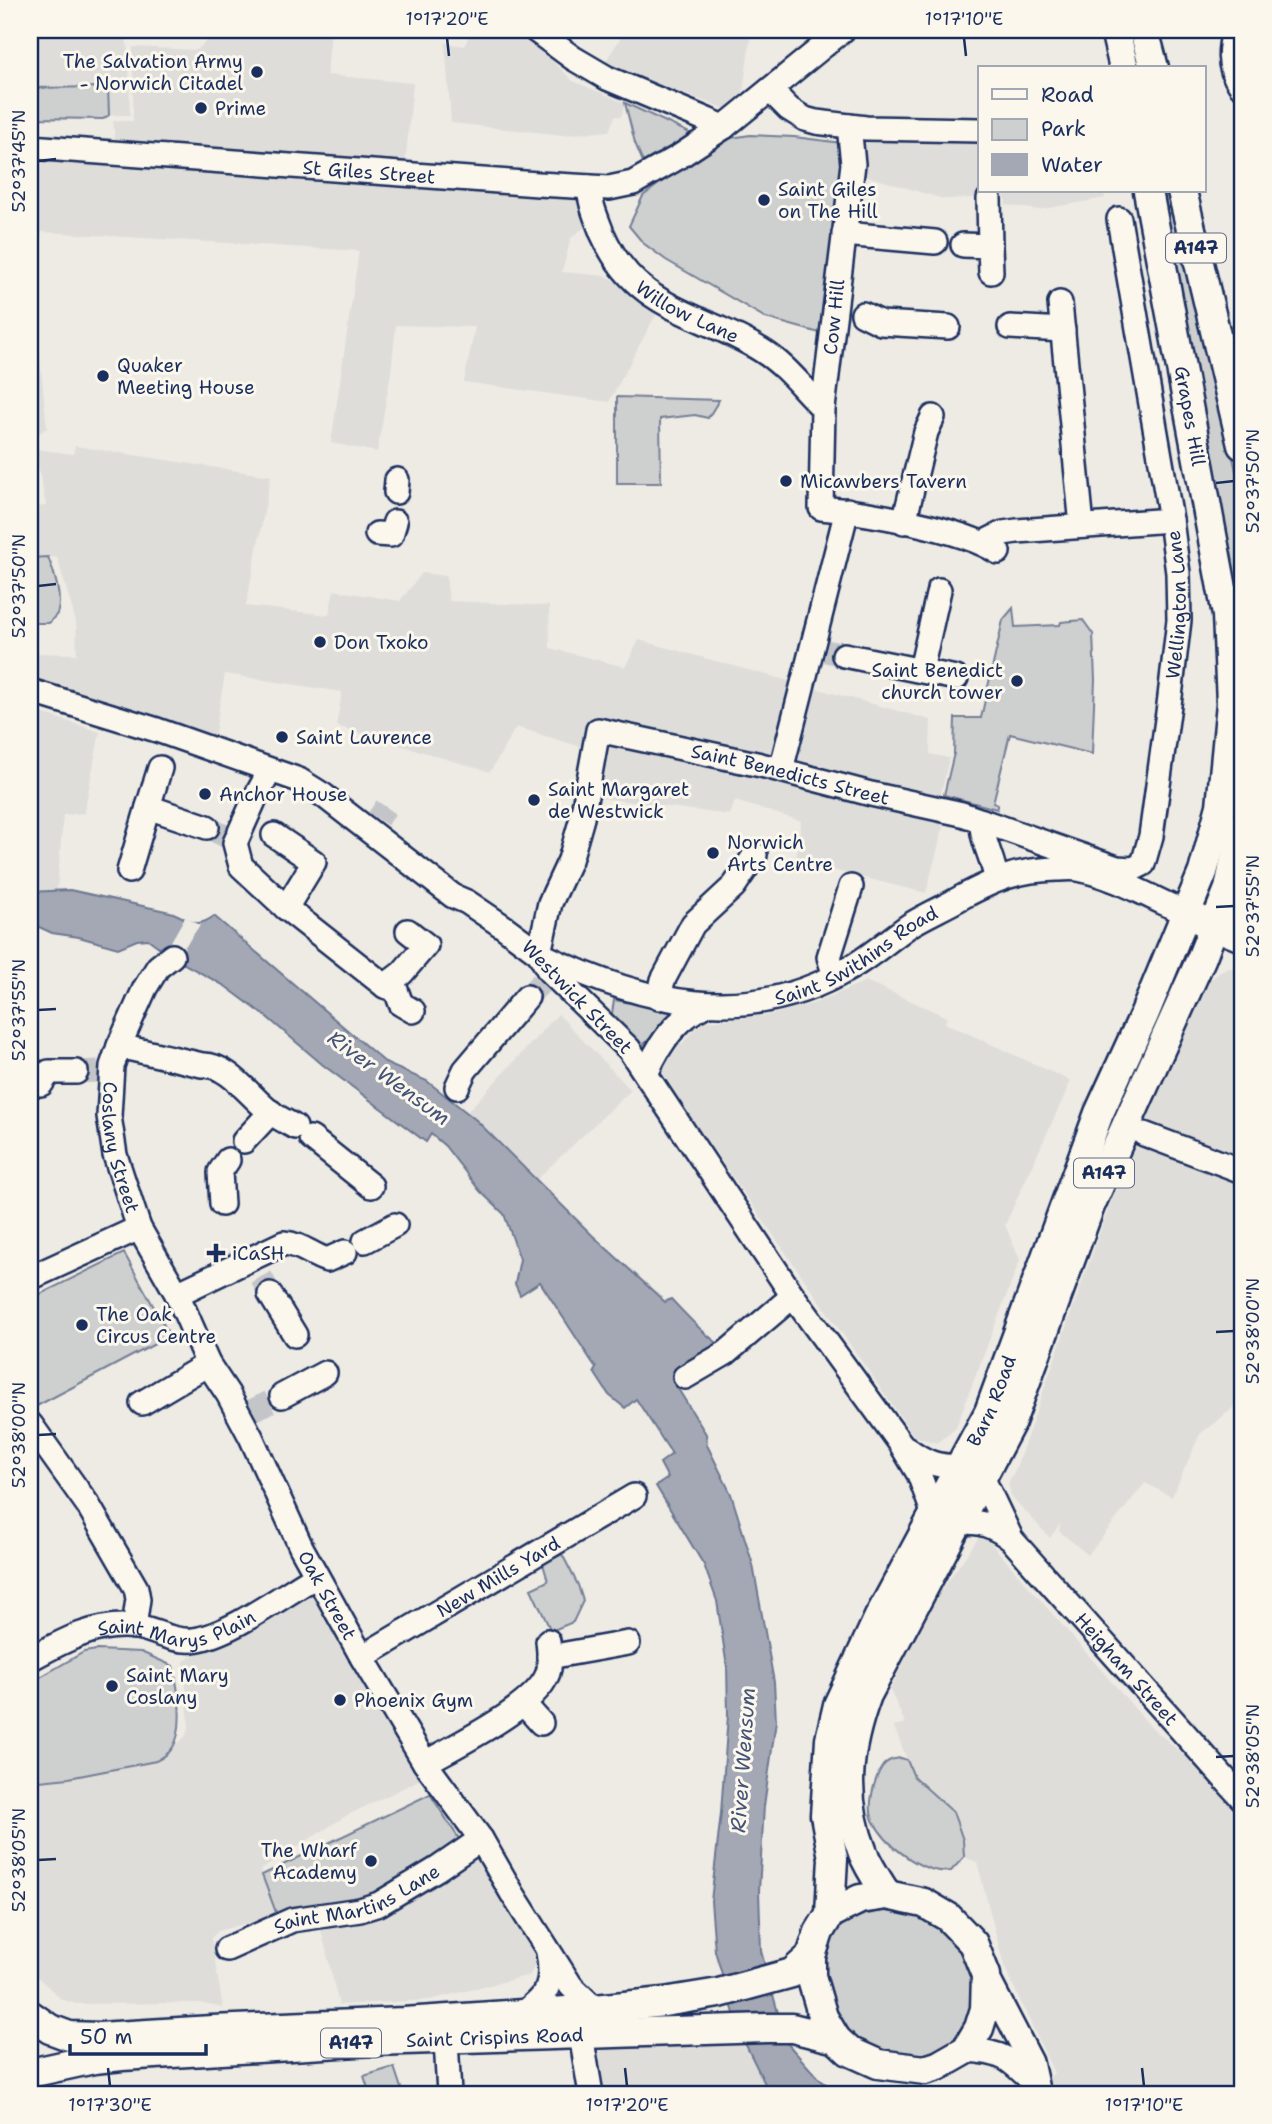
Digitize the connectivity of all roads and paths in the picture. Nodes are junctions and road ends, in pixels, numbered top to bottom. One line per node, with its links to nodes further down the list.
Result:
1 (535, 30): 11 (street)
2 (843, 30): 9 (street, St Giles Street)
3 (1115, 30): 6 (main road)
4 (1144, 30): 7 (main road)
5 (1238, 30): 8 (main road)
6 (1124, 66)
7 (1153, 66)
8 (1238, 71)
9 (770, 90): 10 (street); 11 (street, St Giles Street)
10 (849, 126): 12 (street); 19 (street, Cow Hill)
11 (724, 127): 14 (street, St Giles Street)
12 (978, 130)
13 (30, 147): 14 (street, St Giles Street)
14 (589, 187): 29 (street, Willow Lane)
15 (1148, 192): 54 (main road, Grapes Hill / A147)
16 (1182, 192): 31 (main road, A147)
17 (989, 198): 22 (street)
18 (1119, 219): 33 (street, Wellington Lane)
19 (844, 234): 20 (street); 25 (street, Cow Hill)
20 (935, 242)
21 (963, 244): 22 (street)
22 (990, 246): 23 (street)
23 (991, 272)
24 (1060, 303): 28 (street)
25 (848, 308): 26 (street); 29 (street, Cow Hill)
26 (948, 327)
27 (1010, 327): 28 (street)
28 (1063, 330): 35 (street)
29 (823, 408): 32 (street, Cow Hill)
30 (933, 417): 34 (street)
31 (1242, 444)
32 (847, 510): 34 (street); 37 (street)
33 (1171, 520): 35 (street); 50 (street, Wellington Lane)
34 (904, 522): 35 (street)
35 (1082, 526)
36 (939, 590): 38 (street)
37 (827, 651): 38 (street); 42 (street)
38 (921, 670): 39 (street)
39 (956, 678)
40 (30, 691): 43 (street, Westwick Street)
41 (160, 768): 44 (street)
42 (781, 770): 45 (street, Saint Benedicts Street); 59 (street, Saint Benedicts Street)
43 (271, 771): 48 (street); 59 (street, Westwick Street)
44 (148, 807): 48 (street); 51 (street)
45 (982, 821): 50 (street, Saint Benedicts Street); 52 (street)
46 (1242, 825): 56 (main road, A147)
47 (274, 835): 55 (street)
48 (223, 836): 55 (street)
49 (755, 855): 64 (street)
50 (1133, 869)
51 (129, 871)
52 (996, 878): 54 (street); 61 (street, Saint Swithins Road)
53 (851, 887): 61 (street)
54 (1191, 901): 56 (main road); 92 (main road, Barn Road / A147)
55 (286, 908): 63 (street)
56 (1227, 913): 58 (main road); 92 (main road, Barn Road / A147)
57 (408, 931): 63 (street)
58 (1242, 937)
59 (539, 953): 62 (street, Westwick Street); 64 (street, Saint Swithins Road)
60 (172, 956): 67 (street, Coslany Street)
61 (835, 976): 65 (street, Saint Swithins Road)
62 (540, 985): 69 (street, Westwick Street); 70 (street)
63 (385, 986): 66 (street)
64 (659, 998): 65 (street, Saint Swithins Road)
65 (706, 1004): 69 (street)
66 (413, 1011)
67 (101, 1064): 68 (street); 71 (street); 79 (street, Coslany Street)
68 (30, 1068)
69 (647, 1072): 83 (street, Westwick Street)
70 (457, 1087)
71 (271, 1112): 73 (street); 76 (street)
72 (1144, 1134): 75 (street)
73 (244, 1141)
74 (228, 1160): 77 (street)
75 (1242, 1171)
76 (371, 1186)
77 (222, 1204)
78 (395, 1225): 80 (street)
79 (139, 1228): 81 (street); 82 (street, Oak Street)
80 (261, 1277): 82 (street); 84 (street)
81 (30, 1278)
82 (177, 1294): 85 (street, Oak Street)
83 (793, 1296): 87 (street); 91 (street, Westwick Street)
84 (295, 1335)
85 (208, 1364): 89 (street); 96 (street, Oak Street)
86 (326, 1373): 88 (street)
87 (685, 1377)
88 (282, 1396)
89 (142, 1403)
90 (31, 1424): 97 (street)
91 (901, 1444): 92 (street, Westwick Street); 94 (street, Westwick Street)
92 (972, 1473): 94 (main road, Barn Road / A147); 95 (street, Heigham Street)
93 (634, 1496): 99 (street, New Mills Yard)
94 (946, 1519): 95 (street, Heigham Street); 106 (main road, Barn Road / A147); 107 (main road, Barn Road / A147)
95 (1011, 1539): 104 (street, Heigham Street)
96 (316, 1576): 97 (street, Saint Marys Plain); 99 (street, Oak Street)
97 (134, 1627): 100 (street, Saint Marys Plain)
98 (628, 1643): 101 (street)
99 (362, 1657): 103 (street, Oak Street)
100 (30, 1659)
101 (524, 1704): 102 (street); 103 (street)
102 (541, 1723)
103 (425, 1763): 105 (street, Oak Street)
104 (1242, 1798)
105 (481, 1839): 108 (street, Oak Street); 109 (street, Saint Martins Lane)
106 (887, 1895): 107 (main road); 111 (main road)
107 (830, 1914): 110 (main road, Barn Road / A147)
108 (546, 1946): 112 (street, Oak Street); 113 (street, Oak Street)
109 (227, 1949)
110 (811, 1956): 112 (main road, Saint Crispins Road / A147); 117 (main road, Barn Road / A147)
111 (986, 1975): 118 (main road); 121 (street)
112 (595, 2009): 113 (main road, Saint Crispins Road / A147)
113 (522, 2014): 114 (main road, Saint Crispins Road / A147)
114 (30, 2015)
115 (581, 2035): 116 (main road, Saint Crispins Road / A147); 117 (main road, Saint Crispins Road / A147); 122 (street)
116 (446, 2039): 119 (main road, Saint Crispins Road / A147); 120 (street)
117 (836, 2039): 118 (main road, Barn Road / A147)
118 (966, 2050): 121 (street)
119 (30, 2073)
120 (445, 2088)
121 (1037, 2089)
122 (591, 2094)

